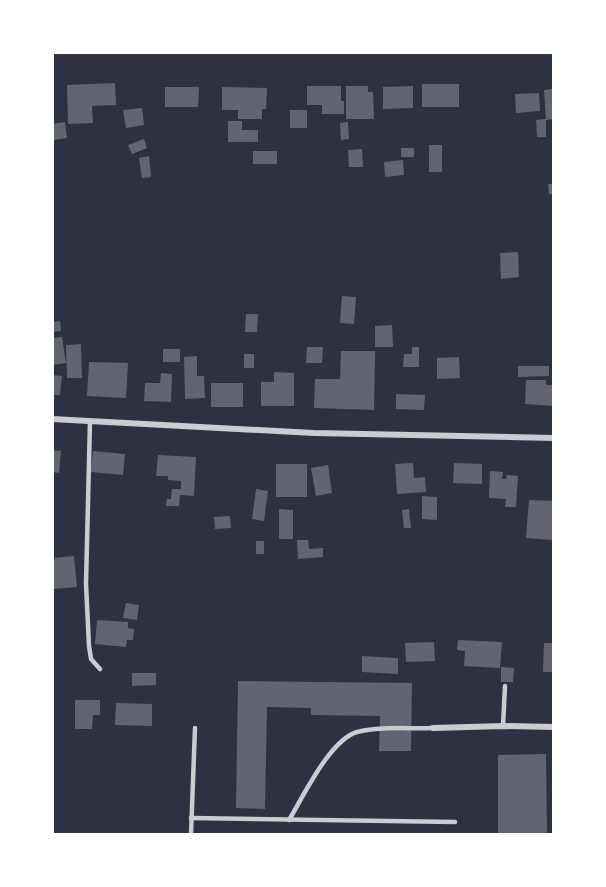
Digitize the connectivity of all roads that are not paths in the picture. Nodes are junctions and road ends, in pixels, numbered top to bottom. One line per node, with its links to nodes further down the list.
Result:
1 (52, 419): 2 (street)
2 (90, 421): 3 (street); 4 (lane)
3 (554, 438)
4 (100, 669)
5 (505, 686): 6 (lane)
6 (503, 726): 7 (street); 9 (street)
7 (554, 727)
8 (195, 728): 10 (lane)
9 (433, 729): 11 (lane)
10 (191, 818): 11 (lane); 13 (lane)
11 (289, 819): 12 (lane)
12 (455, 822)
13 (191, 834)

